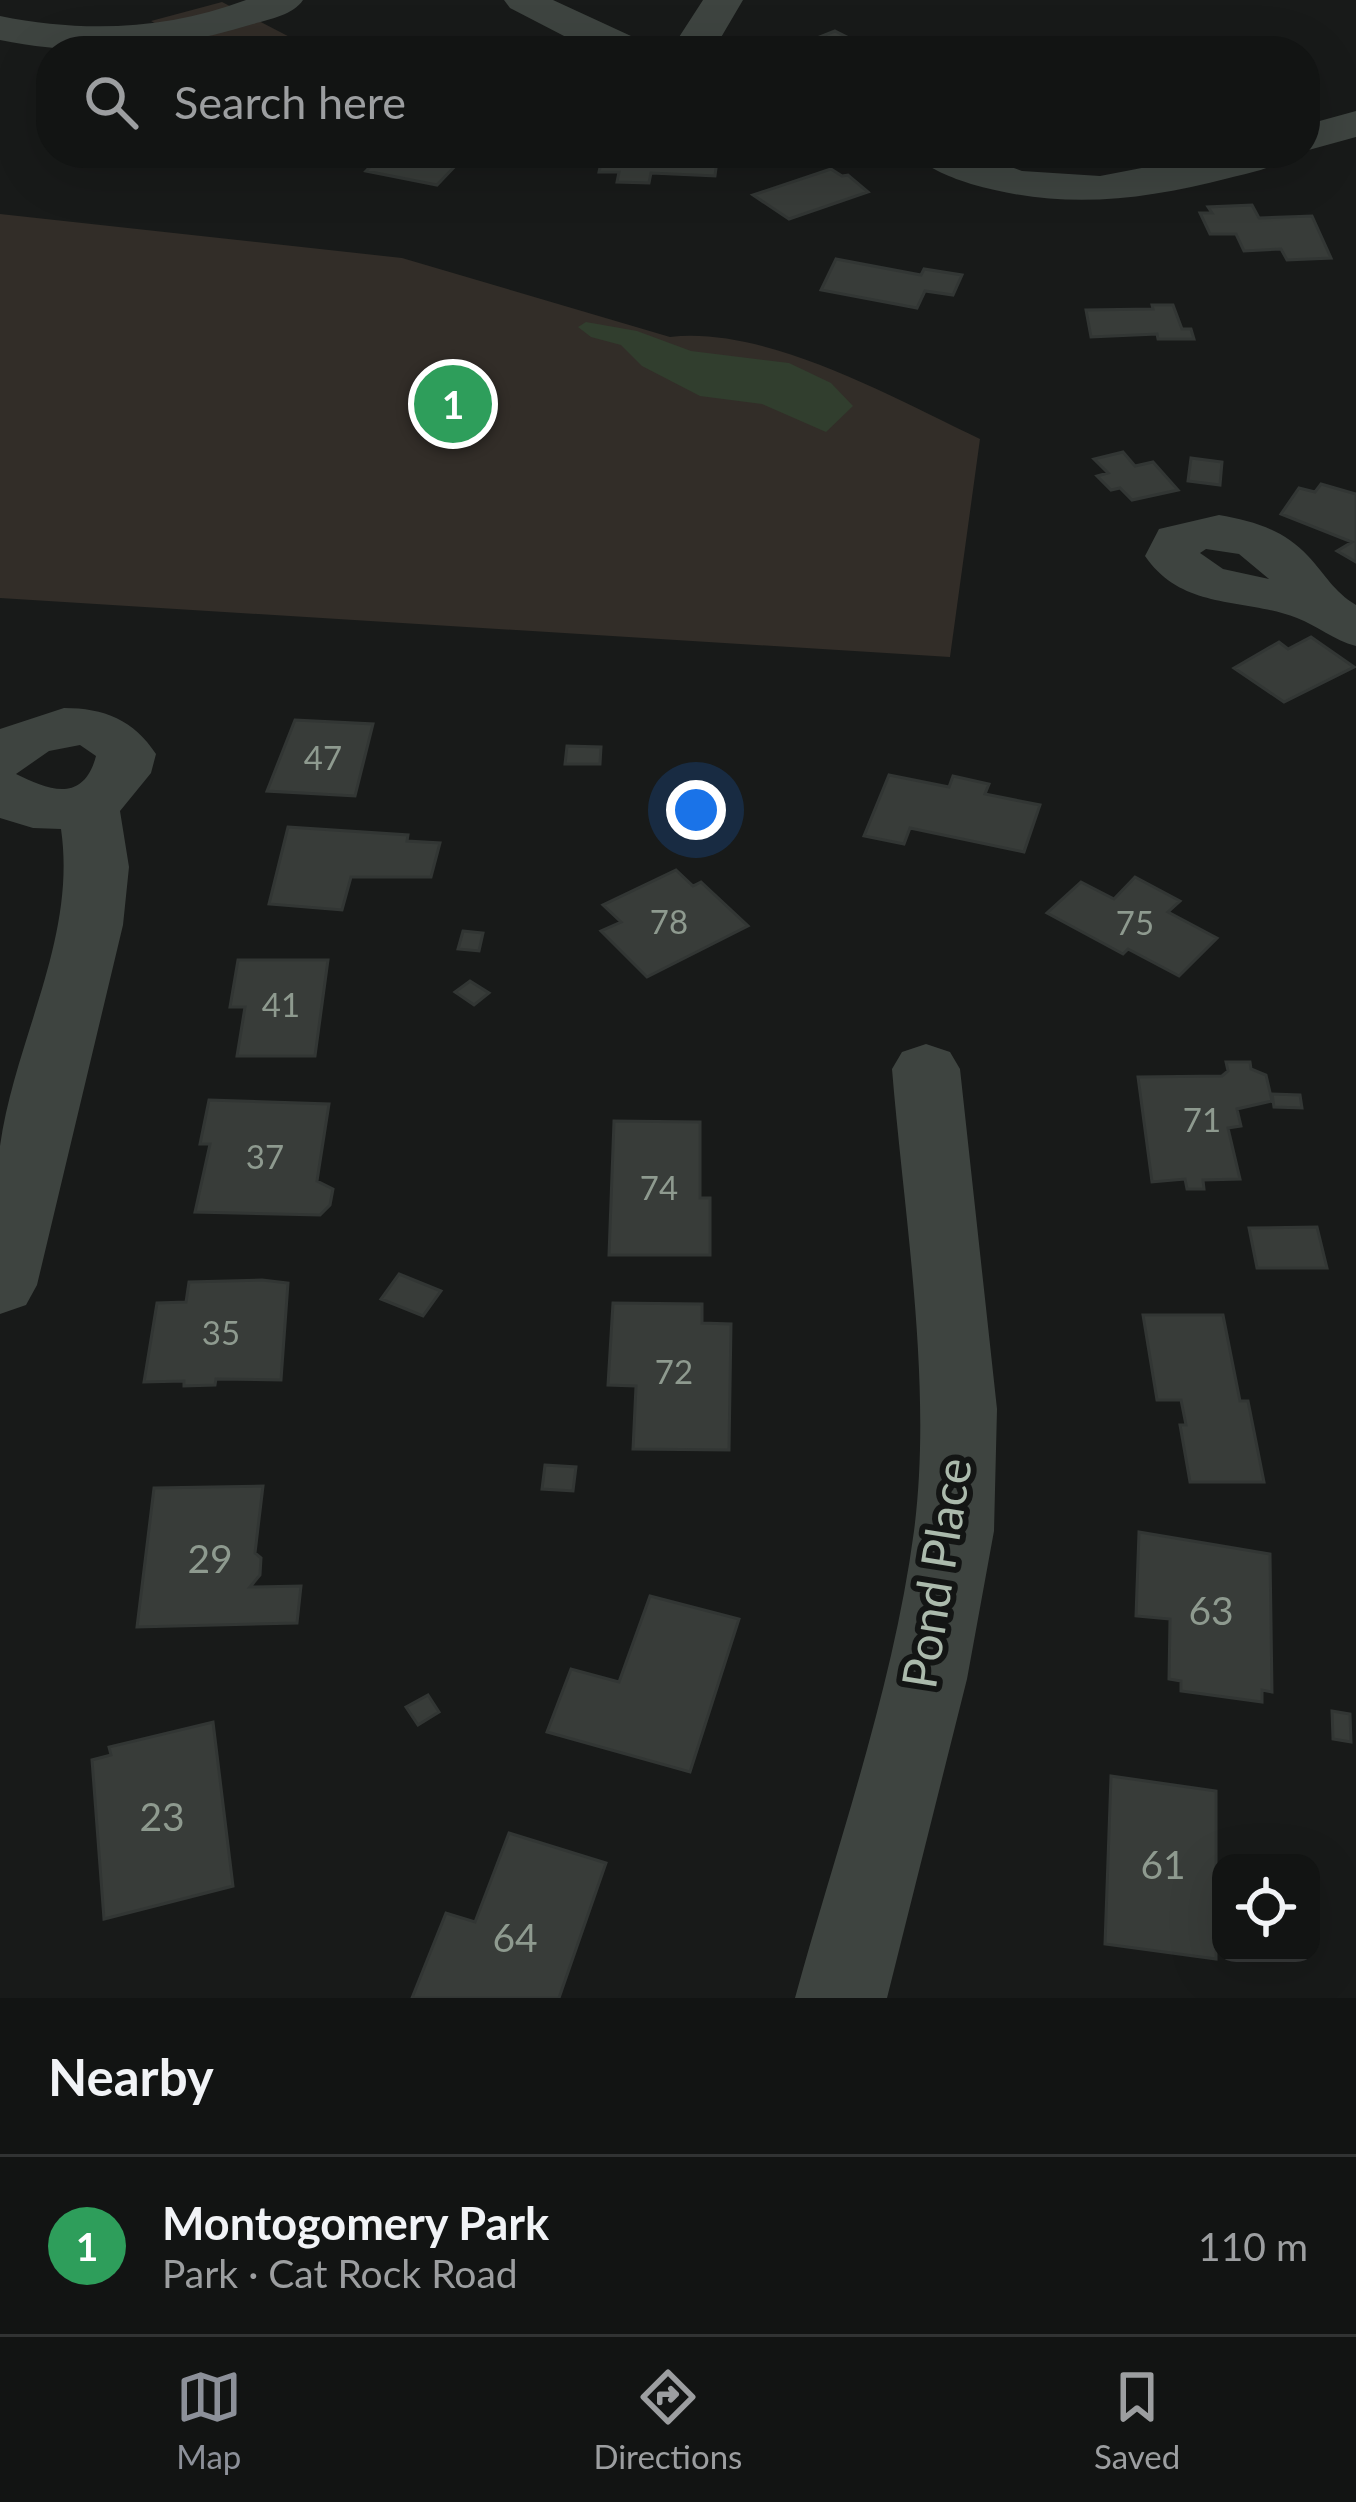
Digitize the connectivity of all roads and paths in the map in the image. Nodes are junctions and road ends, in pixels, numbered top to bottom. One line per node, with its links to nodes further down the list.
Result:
1 (283, 0): 6 (street)
2 (524, 0): 7 (street)
3 (722, 0): 8 (street)
4 (0, 28): 5 (street)
5 (53, 36)
6 (154, 36)
7 (592, 36)
8 (704, 36)
9 (1356, 124): 10 (street)
10 (1320, 134)
11 (965, 168): 12 (street)
12 (1219, 168)
13 (0, 759): 15 (street)
14 (0, 789): 15 (street)
15 (88, 802): 17 (street)
16 (926, 1069): 18 (street, Pond Place)
17 (0, 1285)
18 (841, 1998)

